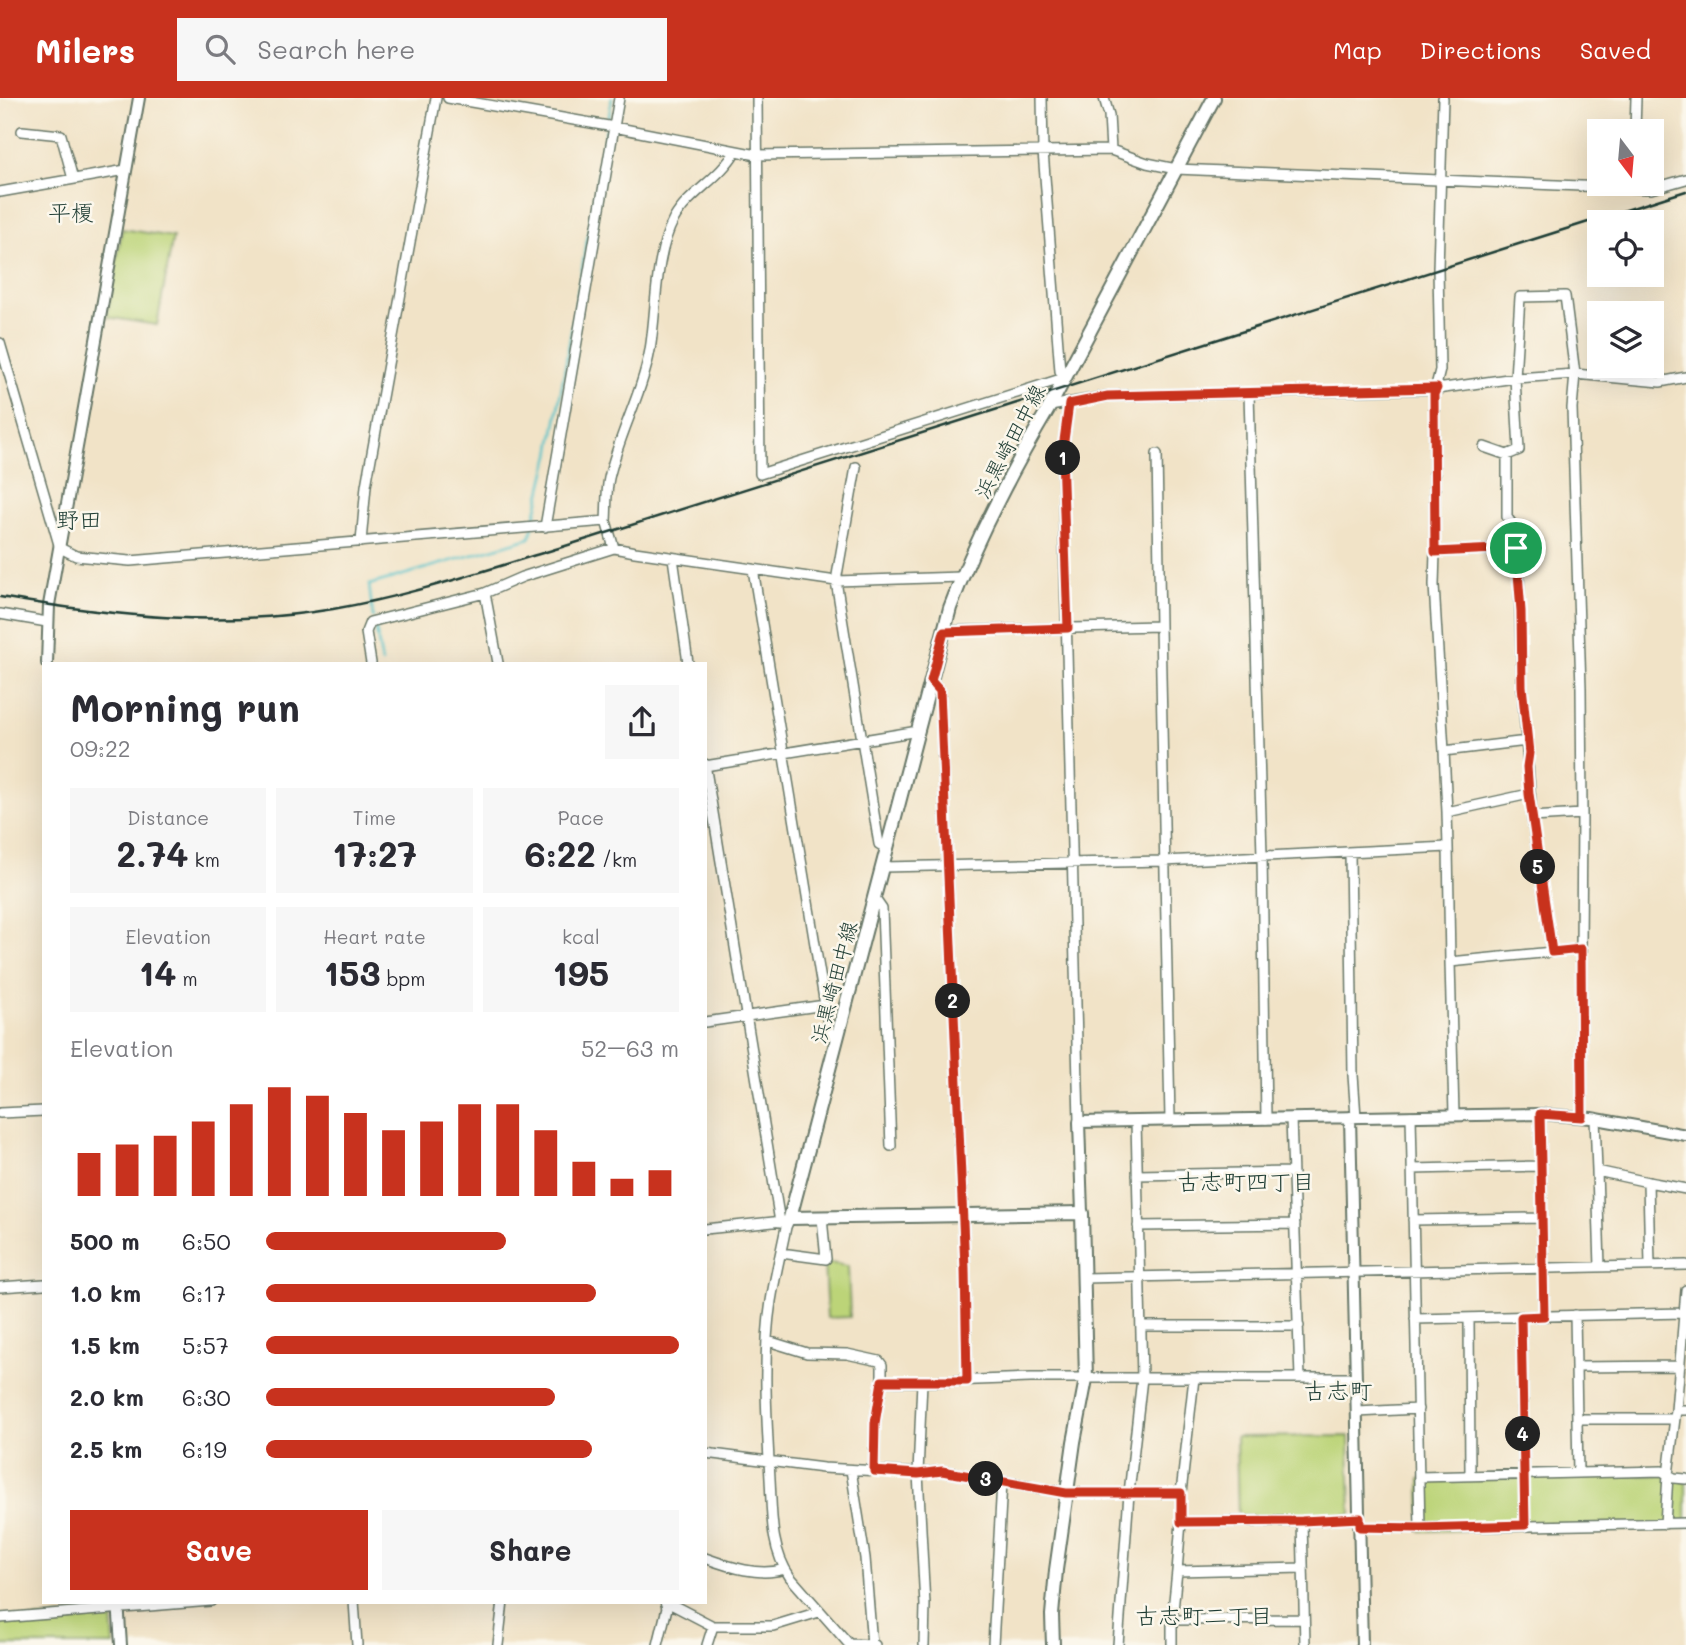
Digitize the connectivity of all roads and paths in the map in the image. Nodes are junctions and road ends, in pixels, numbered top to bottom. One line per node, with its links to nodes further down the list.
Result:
1 (139, 98): 19 (street)
2 (436, 98): 41 (street)
3 (448, 98): 12 (street)
4 (620, 98): 12 (street)
5 (757, 98): 17 (street)
6 (1042, 98): 15 (street)
7 (1104, 98): 14 (street)
8 (1214, 98): 18 (main road, 浜黒崎田中線)
9 (1443, 98): 22 (street)
10 (1636, 98): 11 (street)
11 (1635, 119)
12 (614, 127): 16 (street); 40 (street)
13 (22, 131): 20 (street)
14 (1111, 150): 15 (street); 18 (street)
15 (1043, 151): 17 (street); 30 (street)
16 (735, 152): 17 (street); 39 (street)
17 (757, 155): 30 (street)
18 (1176, 169): 22 (street); 30 (main road, 浜黒崎田中線)
19 (126, 170): 20 (street); 42 (street)
20 (73, 179): 25 (street)
21 (1686, 179): 24 (street)
22 (1440, 182): 23 (street); 31 (street)
23 (1587, 185)
24 (1664, 185)
25 (0, 192)
26 (0, 343): 42 (street)
27 (1575, 374): 28 (street); 29 (street); 29 (street); 70 (street)
28 (1686, 377)
29 (1515, 378): 31 (street); 37 (street)
30 (1064, 379): 34 (main road, 浜黒崎田中線)
31 (1437, 388): 32 (street); 45 (street)
32 (1249, 393): 33 (street); 75 (street)
33 (1069, 404): 34 (street); 54 (street)
34 (1050, 406): 48 (main road, 浜黒崎田中線)
35 (1484, 447): 37 (street)
36 (1157, 454): 53 (street)
37 (1507, 455): 44 (street)
38 (856, 467): 49 (street)
39 (606, 520): 40 (street); 43 (street)
40 (545, 527): 41 (street)
41 (361, 542): 42 (street)
42 (60, 548): 52 (street)
43 (614, 548): 46 (street); 50 (street)
44 (1516, 548): 45 (street); 63 (street)
45 (1435, 552): 64 (street)
46 (673, 558): 47 (street); 59 (street)
47 (753, 569): 49 (street); 65 (street)
48 (961, 577): 49 (street); 55 (main road, 浜黒崎田中線)
49 (836, 581): 62 (street)
50 (485, 593): 57 (street); 58 (street)
51 (0, 614): 52 (street)
52 (47, 622): 56 (street)
53 (1160, 626): 54 (street); 76 (street)
54 (1068, 628): 55 (street); 77 (street)
55 (944, 632): 60 (main road, 浜黒崎田中線)
56 (47, 662)
57 (371, 662)
58 (498, 662)
59 (688, 662)
60 (931, 681): 61 (main road, 浜黒崎田中線); 78 (street)
61 (918, 731): 62 (street); 73 (main road, 浜黒崎田中線)
62 (863, 740): 65 (street); 73 (street)
63 (1527, 741): 64 (street); 68 (street)
64 (1444, 751): 69 (street)
65 (783, 753): 66 (street); 84 (street)
66 (707, 765)
67 (707, 777): 85 (street)
68 (1529, 794): 69 (street); 71 (street)
69 (1447, 812): 72 (street)
70 (1582, 814): 71 (street); 81 (street)
71 (1532, 817): 82 (street)
72 (1448, 847): 74 (street); 83 (street)
73 (888, 849): 79 (main road, 浜黒崎田中線)
74 (1350, 852): 75 (street); 93 (street)
75 (1262, 856): 76 (street); 97 (street)
76 (1164, 861): 77 (street); 99 (street)
77 (1074, 862): 78 (street); 100 (street)
78 (947, 865): 79 (street); 111 (street)
79 (883, 867): 80 (main road, 浜黒崎田中線)
80 (875, 899): 87 (main road, 浜黒崎田中線); 102 (street)
81 (1581, 949): 82 (street); 94 (street)
82 (1552, 952): 83 (street)
83 (1450, 962): 91 (street)
84 (824, 1005): 85 (street); 87 (street)
85 (747, 1016): 86 (street); 114 (street)
86 (707, 1022)
87 (837, 1041): 114 (main road, 浜黒崎田中線)
88 (42, 1111): 89 (street)
89 (0, 1113)
90 (1540, 1114): 91 (street); 94 (street); 103 (street)
91 (1454, 1115): 92 (street)
92 (1411, 1116): 93 (street); 104 (street)
93 (1353, 1117): 95 (street); 125 (street)
94 (1582, 1117): 96 (street)
95 (1291, 1118): 97 (street); 106 (street)
96 (1595, 1118): 101 (street); 105 (street)
97 (1266, 1119): 99 (street)
98 (1136, 1121): 99 (street); 100 (street); 107 (street)
99 (1170, 1121)
100 (1079, 1122): 110 (street)
101 (1686, 1135)
102 (891, 1146)
103 (1541, 1166): 104 (street); 113 (street)
104 (1412, 1169): 115 (street)
105 (1597, 1171): 108 (street); 122 (street)
106 (1293, 1172): 107 (street); 116 (street)
107 (1137, 1175): 117 (street)
108 (1648, 1182): 109 (street); 121 (street)
109 (1686, 1189)
110 (1082, 1213): 111 (main road); 128 (main road)
111 (962, 1215): 112 (main road); 149 (street)
112 (822, 1217): 114 (main road); 119 (street)
113 (1542, 1218): 115 (street); 123 (street)
114 (785, 1220): 118 (street); 119 (street)
115 (1413, 1220): 124 (street)
116 (1295, 1224): 117 (street); 126 (street)
117 (1138, 1226): 127 (street)
118 (707, 1229)
119 (781, 1253): 140 (street)
120 (1686, 1265): 121 (street)
121 (1650, 1266): 122 (street)
122 (1600, 1267): 123 (street)
123 (1543, 1268): 124 (street); 134 (street)
124 (1414, 1271): 125 (street); 137 (street)
125 (1354, 1272): 126 (street); 146 (street)
126 (1297, 1273): 127 (street); 138 (street)
127 (1139, 1276): 128 (street); 139 (street)
128 (1084, 1278): 147 (main road)
129 (42, 1284): 130 (street)
130 (0, 1287)
131 (1686, 1290): 132 (street)
132 (1684, 1313): 133 (street); 141 (street)
133 (1575, 1315): 134 (street); 142 (street)
134 (1544, 1316): 135 (street)
135 (1521, 1317): 136 (street); 161 (street)
136 (1469, 1318): 137 (street); 162 (street)
137 (1415, 1319): 151 (street)
138 (1298, 1325): 139 (street); 145 (street)
139 (1141, 1326): 143 (street)
140 (768, 1341): 148 (street); 156 (street)
141 (1680, 1366): 142 (street); 153 (street)
142 (1576, 1367): 154 (street)
143 (1142, 1378): 144 (street); 147 (street); 168 (street)
144 (1194, 1378): 145 (street); 169 (street)
145 (1300, 1378): 146 (street)
146 (1356, 1378): 152 (street)
147 (1086, 1379): 149 (street); 167 (main road)
148 (882, 1381): 150 (street); 158 (street)
149 (967, 1381): 150 (street)
150 (922, 1382): 160 (street)
151 (1418, 1409): 152 (street); 164 (street)
152 (1357, 1412): 172 (street)
153 (1679, 1413): 154 (street); 163 (street)
154 (1577, 1419): 159 (street)
155 (707, 1454): 156 (street)
156 (769, 1462): 157 (street); 179 (street)
157 (851, 1470): 158 (street); 198 (street)
158 (874, 1471): 160 (street)
159 (1578, 1473): 161 (street); 163 (street)
160 (918, 1474): 166 (street); 199 (street)
161 (1524, 1474): 162 (street); 175 (street)
162 (1470, 1475): 164 (street)
163 (1668, 1475): 165 (street); 174 (street)
164 (1419, 1477): 176 (street)
165 (1686, 1479)
166 (1002, 1482): 167 (street); 200 (street)
167 (1066, 1493): 168 (street); 201 (main road)
168 (1129, 1493): 169 (street); 202 (street)
169 (1181, 1493): 171 (street)
170 (1302, 1521): 171 (street); 172 (street); 178 (street)
171 (1181, 1522): 180 (street)
172 (1360, 1522): 176 (street); 205 (street)
173 (1686, 1523): 174 (street)
174 (1665, 1524): 175 (street)
175 (1525, 1525): 176 (street)
176 (1420, 1528)
177 (707, 1559): 179 (street)
178 (1303, 1568): 180 (street); 189 (street)
179 (785, 1569): 187 (street)
180 (1177, 1572): 190 (street)
181 (141, 1604): 186 (street)
182 (354, 1604): 194 (street)
183 (503, 1604): 195 (street)
184 (666, 1604): 196 (street)
185 (671, 1604): 191 (street)
186 (118, 1605): 188 (street); 193 (street)
187 (819, 1612): 191 (street); 192 (street)
188 (0, 1618)
189 (1304, 1619): 190 (street); 204 (street)
190 (1172, 1620): 203 (street)
191 (713, 1626): 197 (street)
192 (849, 1644): 198 (street)
193 (121, 1645)
194 (357, 1645)
195 (498, 1645)
196 (658, 1645)
197 (708, 1645)
198 (874, 1645)
199 (924, 1645)
200 (993, 1645)
201 (1053, 1645)
202 (1118, 1645)
203 (1172, 1645)
204 (1305, 1645)
205 (1362, 1645)

